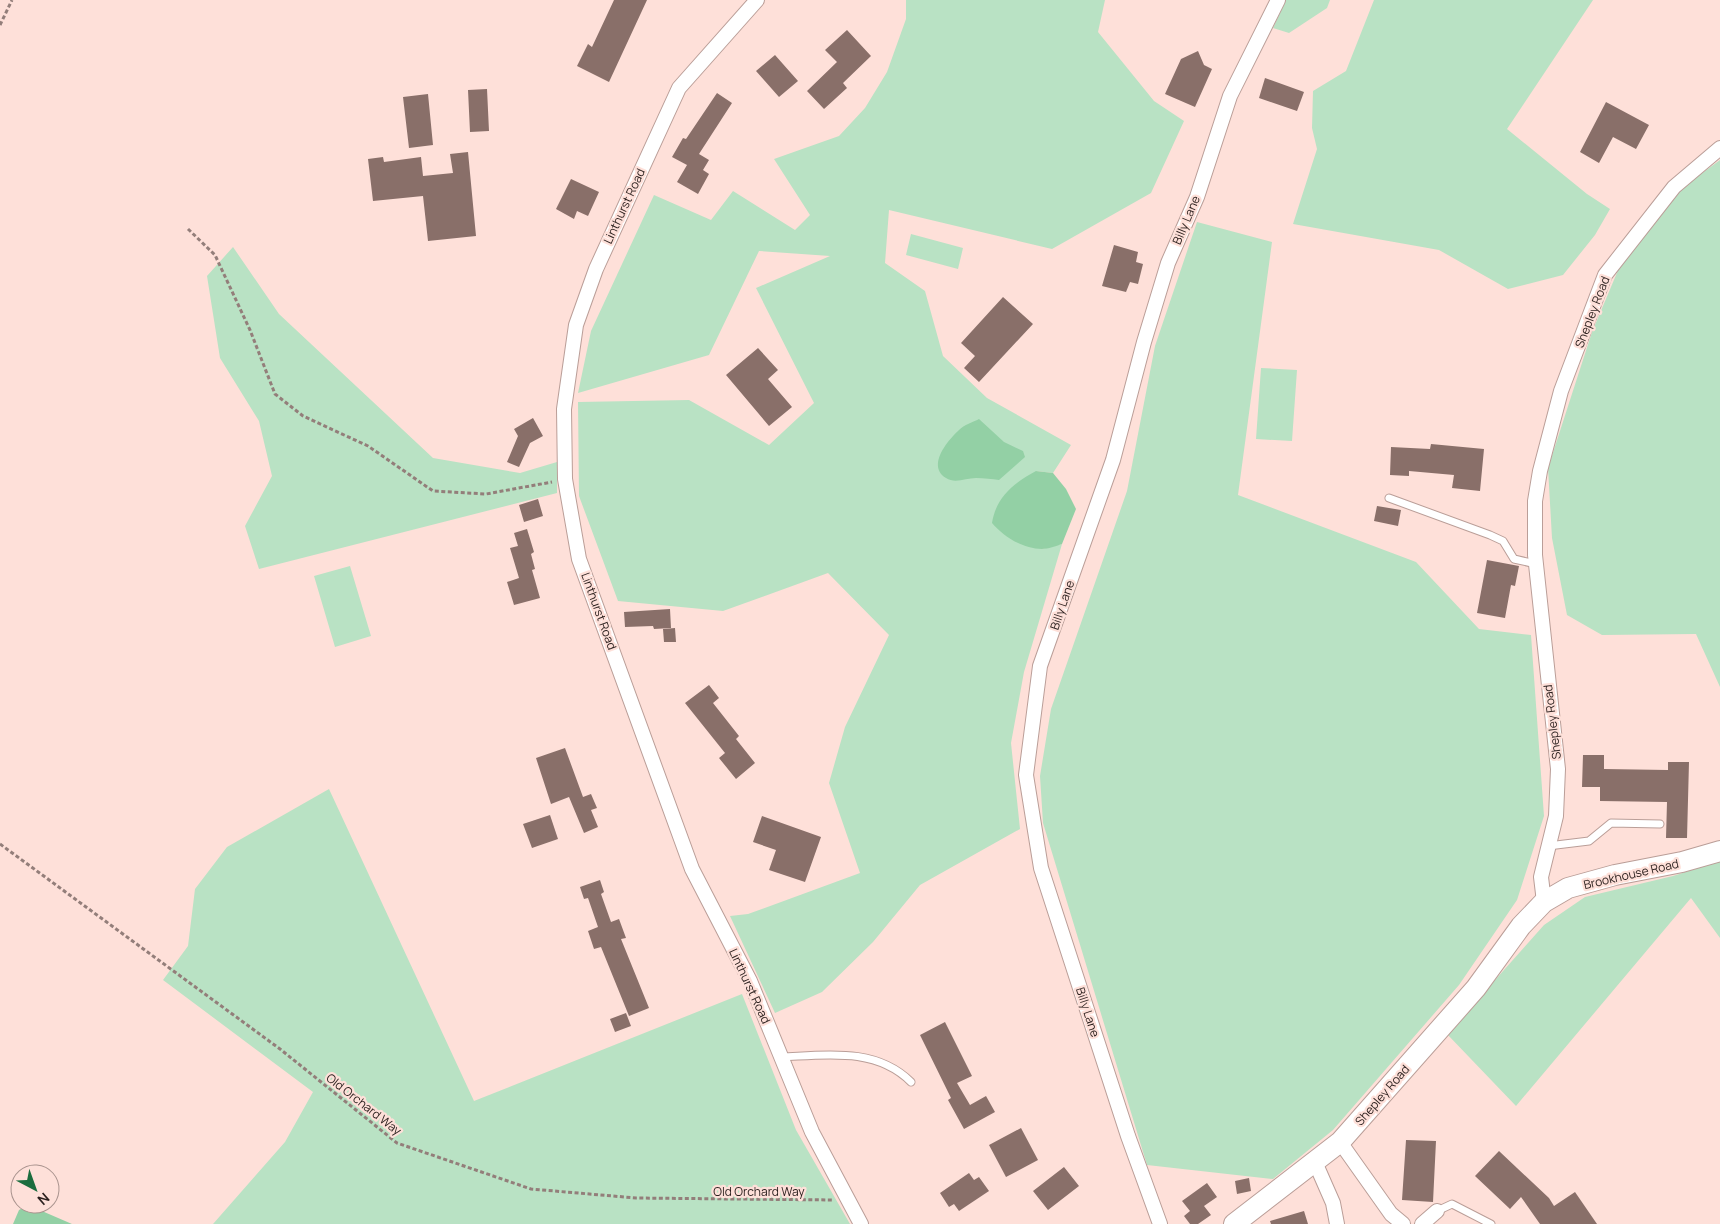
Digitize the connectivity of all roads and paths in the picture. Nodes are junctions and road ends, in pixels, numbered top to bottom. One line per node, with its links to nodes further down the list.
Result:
1 (12, 0): 4 (path)
2 (758, 0): 7 (street, Linthurst Road)
3 (1278, 0): 22 (street, Billy Lane)
4 (0, 26)
5 (1720, 148): 9 (street, Shepley Road)
6 (188, 229): 7 (path)
7 (565, 479): 15 (street, Linthurst Road)
8 (1389, 498): 9 (lane)
9 (1536, 564): 12 (street, Shepley Road)
10 (1660, 824): 12 (lane)
11 (0, 844): 19 (path, Old Orchard Way)
12 (1548, 846): 14 (street, Shepley Road)
13 (1720, 851): 14 (street, Brookhouse Road)
14 (1544, 902): 17 (street, Shepley Road)
15 (782, 1057): 16 (lane); 19 (street, Linthurst Road)
16 (911, 1082)
17 (1340, 1142): 18 (street, Shepley Road); 25 (street)
18 (1315, 1162): 23 (street, Shepley Road); 24 (street)
19 (847, 1200): 21 (street, Linthurst Road)
20 (1438, 1211): 26 (street); 27 (lane)
21 (861, 1224)
22 (1160, 1224)
23 (1234, 1224)
24 (1337, 1224)
25 (1403, 1224)
26 (1422, 1224)
27 (1491, 1224)

